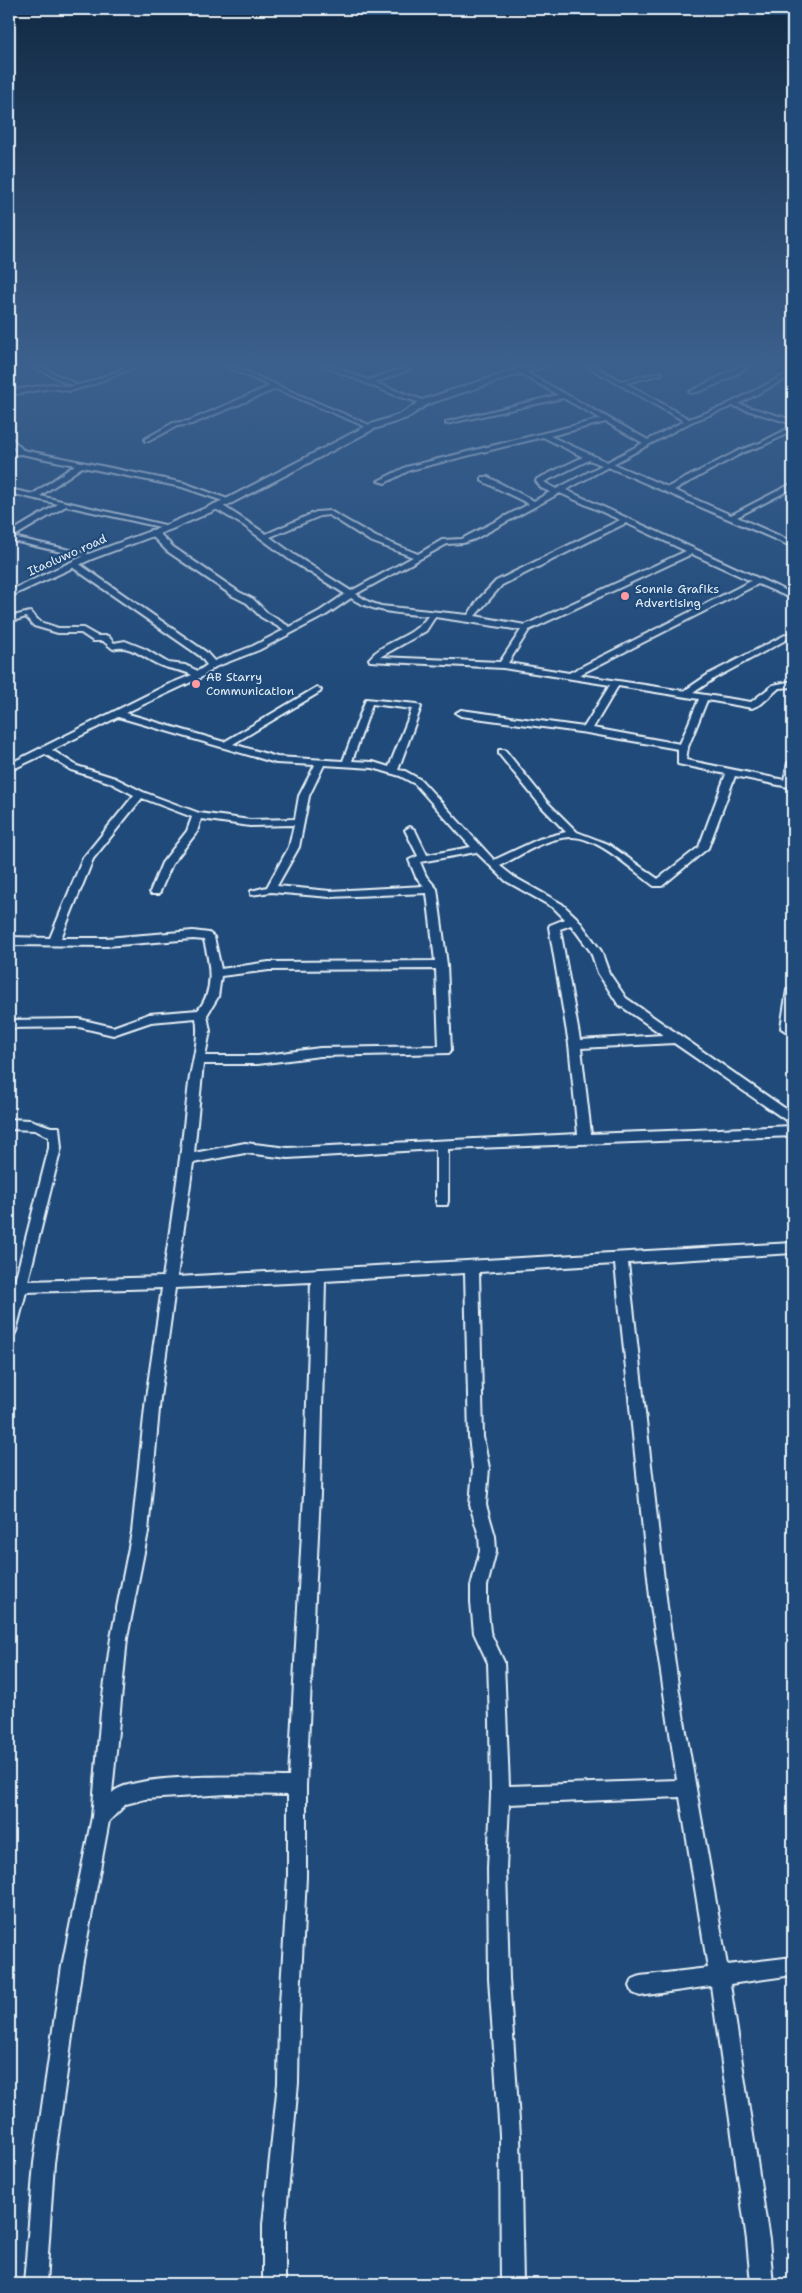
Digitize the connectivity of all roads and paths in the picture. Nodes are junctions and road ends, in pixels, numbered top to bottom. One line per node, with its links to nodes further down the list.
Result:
1 (70, 472): 15 (street)
2 (116, 472): 16 (street)
3 (285, 472): 16 (street, Itaoluwo road)
4 (400, 472): 10 (street)
5 (557, 472): 14 (street)
6 (593, 472): 14 (street)
7 (626, 472): 12 (street)
8 (702, 472): 12 (street)
9 (485, 479): 18 (street)
10 (382, 481)
11 (793, 485): 20 (street)
12 (668, 490): 20 (street)
13 (9, 491): 15 (street)
14 (558, 491): 18 (street); 21 (street)
15 (34, 497): 17 (street)
16 (229, 501): 19 (street, Itaoluwo road)
17 (64, 504): 22 (street); 24 (street)
18 (535, 504): 28 (street)
19 (217, 506): 22 (street, Itaoluwo road); 25 (street)
20 (732, 517): 26 (street)
21 (627, 520): 27 (street); 36 (street)
22 (169, 527): 23 (street, Itaoluwo road)
23 (153, 532): 29 (street, Itaoluwo road); 39 (street)
24 (9, 537): 29 (street)
25 (265, 537): 28 (street); 33 (street)
26 (793, 545)
27 (692, 551): 31 (street); 38 (street)
28 (418, 556): 33 (street)
29 (89, 557): 30 (street, Itaoluwo road)
30 (76, 565): 32 (street, Itaoluwo road); 41 (street)
31 (757, 581): 34 (street); 46 (street)
32 (9, 594)
33 (351, 594): 35 (street); 39 (street)
34 (793, 597)
35 (433, 614): 36 (street); 44 (street)
36 (470, 618): 38 (street)
37 (9, 620): 45 (street)
38 (526, 628): 44 (street)
39 (289, 630): 42 (street)
40 (793, 634): 50 (street)
41 (203, 654): 42 (street); 43 (street)
42 (234, 658): 43 (street)
43 (212, 665): 45 (street)
44 (503, 665): 46 (street)
45 (198, 675): 53 (street)
46 (572, 675): 47 (street)
47 (616, 682): 50 (street); 54 (street)
48 (793, 684): 51 (street)
49 (317, 690): 55 (street)
50 (687, 693): 51 (street)
51 (704, 697): 56 (street)
52 (461, 713): 54 (street)
53 (119, 714): 55 (street); 57 (street)
54 (588, 730): 56 (street)
55 (227, 744): 59 (street)
56 (683, 746): 64 (street)
57 (45, 750): 62 (street); 66 (street)
58 (502, 752): 70 (street)
59 (321, 761): 60 (street); 68 (street)
60 (347, 762): 63 (street); 63 (street)
61 (793, 763): 65 (street)
62 (9, 768)
63 (392, 772): 71 (street)
64 (731, 773): 65 (street); 70 (street)
65 (790, 785)
66 (140, 794): 67 (street); 80 (street)
67 (197, 816): 68 (street); 76 (street)
68 (299, 822): 74 (street)
69 (410, 830): 72 (street)
70 (574, 834): 73 (street)
71 (477, 849): 72 (street); 73 (street)
72 (424, 858): 75 (street)
73 (493, 865): 78 (street)
74 (271, 889): 75 (street); 77 (street)
75 (432, 889): 81 (street)
76 (155, 892)
77 (255, 893)
78 (573, 920): 87 (street); 88 (street)
79 (9, 941): 80 (street)
80 (54, 941): 82 (street)
81 (441, 965): 82 (street); 89 (street)
82 (216, 973): 84 (street)
83 (793, 990): 86 (street)
84 (201, 1014): 85 (street); 89 (street)
85 (9, 1024)
86 (787, 1028)
87 (675, 1039): 88 (street); 90 (street)
88 (575, 1044): 93 (street)
89 (198, 1060): 95 (street)
90 (793, 1120)
91 (9, 1124): 102 (street)
92 (793, 1131): 93 (street)
93 (585, 1139): 94 (street)
94 (442, 1144): 95 (street); 96 (street)
95 (187, 1159): 101 (street)
96 (442, 1201)
97 (793, 1248): 98 (street)
98 (621, 1257): 99 (street); 105 (street)
99 (472, 1268): 100 (street); 106 (street)
100 (318, 1274): 101 (street); 104 (street)
101 (168, 1282): 102 (street); 107 (street)
102 (14, 1287): 103 (street)
103 (9, 1331)
104 (297, 1786): 107 (street); 112 (street)
105 (687, 1788): 106 (street); 109 (street)
106 (500, 1794): 113 (street)
107 (101, 1817): 111 (street)
108 (793, 1966): 109 (street)
109 (719, 1978): 110 (street); 114 (street)
110 (640, 1986)
111 (35, 2284)
112 (274, 2284)
113 (512, 2284)
114 (762, 2284)

